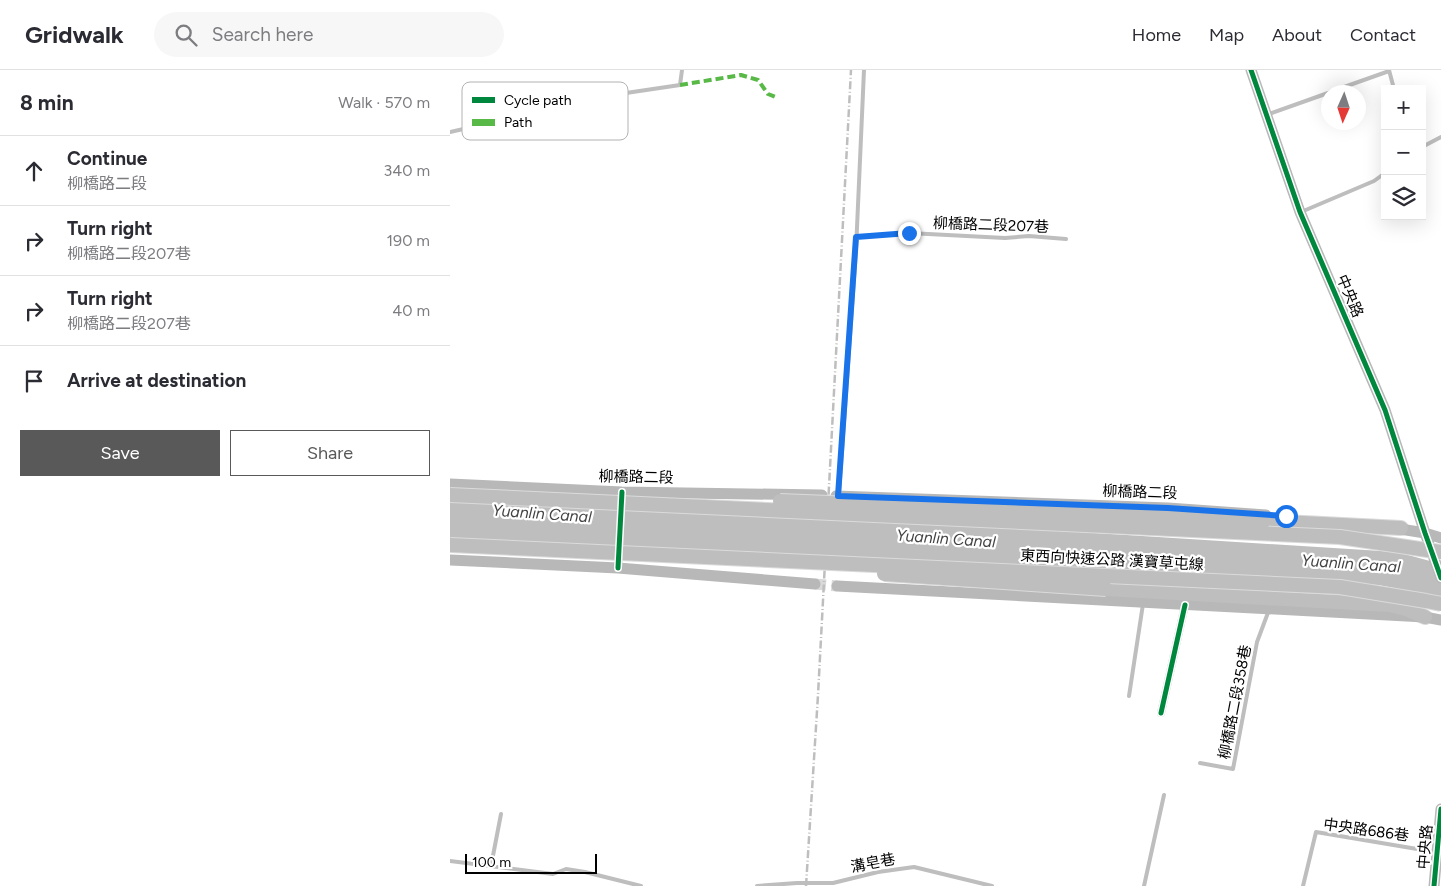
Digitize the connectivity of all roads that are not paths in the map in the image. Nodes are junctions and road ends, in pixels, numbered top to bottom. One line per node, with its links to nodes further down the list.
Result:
1 (682, 70): 7 (lane)
2 (864, 70): 14 (lane)
3 (1251, 70): 9 (main road, 中央路)
4 (1389, 70): 5 (lane); 6 (lane)
5 (1350, 85)
6 (1393, 85)
7 (628, 93)
8 (1321, 96): 9 (lane)
9 (1267, 114): 13 (main road, 中央路)
10 (1441, 137): 11 (lane)
11 (1426, 145)
12 (1382, 175): 13 (lane)
13 (1300, 212): 23 (main road, 中央路)
14 (856, 237): 15 (lane, 柳橋路二段207巷); 20 (lane)
15 (1066, 239)
16 (450, 484): 17 (main road, 柳橋路二段)
17 (622, 492): 19 (main road, 柳橋路二段); 21 (street)
18 (450, 495): 21 (highway, bridge)
19 (822, 495)
20 (837, 496): 22 (main road, 柳橋路二段)
21 (626, 506): 22 (highway, bridge); 26 (highway, bridge); 29 (street)
22 (1401, 528): 23 (main road, 柳橋路二段)
23 (1425, 533): 24 (main road, 柳橋路二段); 26 (main road, 中央路)
24 (1441, 538)
25 (450, 545): 27 (highway, 東西向快速公路 漢寶草屯線, bridge)
26 (1437, 553): 30 (main road, 中央路)
27 (665, 554): 34 (highway, 東西向快速公路 漢寶草屯線, bridge); 37 (highway, bridge)
28 (450, 560): 29 (main road)
29 (618, 568): 31 (main road)
30 (1441, 578)
31 (815, 584)
32 (837, 586): 33 (main road)
33 (1143, 602): 35 (main road); 39 (lane)
34 (1441, 604)
35 (1185, 605): 36 (main road); 40 (street)
36 (1270, 608): 37 (main road); 41 (lane, 柳橋路二段358巷)
37 (1425, 618): 38 (main road)
38 (1441, 620)
39 (1130, 696)
40 (1162, 713)
41 (1200, 764)
42 (1164, 795): 52 (lane)
43 (1441, 809): 45 (main road, 中央路)
44 (501, 814): 47 (lane)
45 (1437, 852): 53 (lane, 中央路686巷); 54 (main road, 中央路)
46 (450, 860): 47 (lane)
47 (491, 866): 49 (lane)
48 (797, 884): 50 (lane, 溝皂巷); 51 (lane, 溝皂巷)
49 (641, 886)
50 (757, 886)
51 (992, 886)
52 (1144, 886)
53 (1303, 886)
54 (1434, 886)

